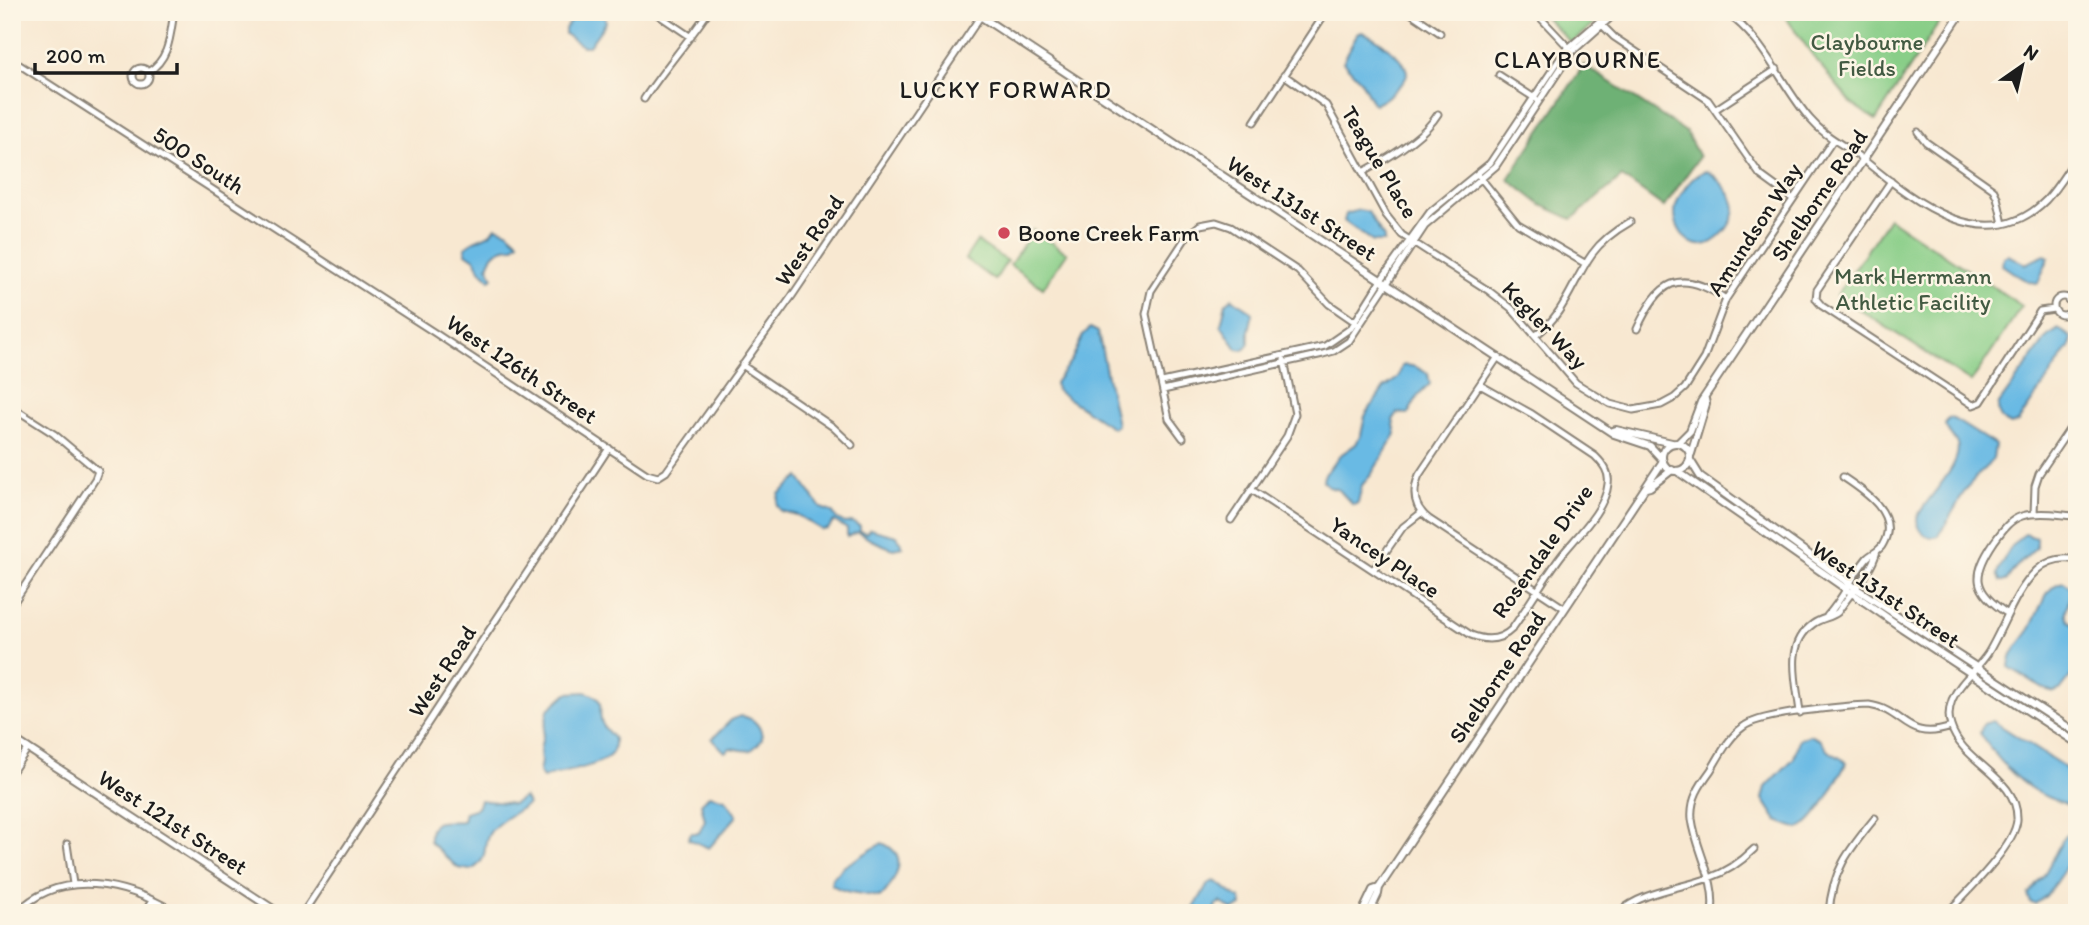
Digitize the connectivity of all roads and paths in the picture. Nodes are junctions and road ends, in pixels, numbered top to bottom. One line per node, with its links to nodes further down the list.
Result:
1 (174, 12): 19 (street)
2 (654, 12): 15 (street)
3 (708, 12): 15 (street)
4 (974, 12): 12 (street, West 131st Street)
5 (1326, 12): 20 (street)
6 (1409, 12): 14 (street)
7 (1535, 12): 16 (street)
8 (1609, 12): 13 (street)
9 (1617, 12): 13 (street)
10 (1725, 12): 18 (street)
11 (1962, 12): 30 (street, Shelborne Road)
12 (980, 17): 39 (street, West 131st Street); 52 (street, West Road)
13 (1601, 24): 16 (street); 24 (street)
14 (1440, 33)
15 (691, 37): 22 (street)
16 (1571, 50): 23 (street)
17 (12, 60): 41 (street, 500 South)
18 (1777, 69): 24 (street); 28 (street)
19 (148, 72)
20 (1284, 75): 26 (street); 31 (street, Teague Place)
21 (1499, 75): 23 (street)
22 (643, 99)
23 (1537, 99): 32 (street)
24 (1716, 109): 34 (street)
25 (1438, 114): 31 (street)
26 (1254, 122)
27 (1918, 132): 36 (street)
28 (1833, 140): 30 (street); 34 (street, Amundson Way)
29 (2077, 157): 36 (street)
30 (1863, 160): 33 (street); 56 (street, Shelborne Road)
31 (1363, 173): 37 (street, Teague Place)
32 (1480, 177): 37 (street); 38 (street)
33 (1891, 181): 36 (street); 44 (street)
34 (1793, 199): 42 (street, Amundson Way)
35 (1630, 222): 38 (street)
36 (2003, 224)
37 (1412, 242): 39 (street); 49 (street, Kegler Way)
38 (1586, 264): 49 (street)
39 (1384, 282): 47 (street); 50 (street, West 131st Street)
40 (2077, 287): 43 (street)
41 (366, 289): 64 (street, West 126th Street)
42 (1726, 299): 48 (street); 57 (street, Amundson Way)
43 (2068, 300): 44 (street); 45 (street)
44 (2054, 309): 45 (street)
45 (2070, 311): 46 (street)
46 (2077, 316)
47 (1358, 324): 51 (street); 53 (street)
48 (1637, 329)
49 (1536, 335): 57 (street, Kegler Way)
50 (1498, 357): 54 (street); 60 (street, West 131st Street)
51 (1284, 359): 53 (street); 55 (street); 71 (street)
52 (743, 365): 63 (street); 68 (street, West Road)
53 (1162, 382): 55 (street)
54 (1480, 385): 72 (street); 79 (street, Rosendale Drive)
55 (1163, 390): 61 (street)
56 (1706, 399): 62 (street, Shelborne Road); 65 (street, Shelborne Road)
57 (1661, 405)
58 (12, 407): 80 (street)
59 (2077, 418): 73 (street)
60 (1613, 431): 62 (street, West 131st Street); 66 (street, West 131st Street)
61 (1183, 438)
62 (1675, 443): 65 (street); 66 (street)
63 (852, 445)
64 (609, 448): 68 (street, West 126th Street); 104 (street, West Road)
65 (1690, 458): 67 (street); 78 (street, West 131st Street)
66 (1662, 460): 67 (street); 70 (street, Shelborne Road)
67 (1675, 471): 70 (street, Shelborne Road); 78 (street, West 131st Street)
68 (658, 477)
69 (1843, 477): 78 (street)
70 (1646, 488): 81 (street, Shelborne Road)
71 (1252, 490): 75 (street); 77 (street, Yancey Place)
72 (1421, 513): 77 (street); 79 (street)
73 (2034, 514): 74 (street); 82 (street)
74 (2077, 516)
75 (1231, 520)
76 (2077, 560): 82 (street)
77 (1373, 570): 83 (street, Yancey Place)
78 (1851, 589): 84 (street, West 131st Street); 85 (street)
79 (1537, 590): 81 (street); 83 (street, Rosendale Drive)
80 (12, 605)
81 (1564, 608): 97 (street, Shelborne Road)
82 (2008, 614): 84 (street)
83 (1504, 636)
84 (1974, 670): 86 (street); 87 (street, West 131st Street); 89 (street, West 131st Street)
85 (1800, 713): 86 (street); 95 (street)
86 (1951, 727): 110 (street)
87 (2077, 733)
88 (12, 738): 90 (street, West 121st Street)
89 (2077, 743)
90 (28, 748): 91 (street); 103 (street, West 121st Street)
91 (12, 772)
92 (1875, 818): 109 (street)
93 (67, 844): 96 (street)
94 (1754, 849): 95 (street)
95 (1709, 878): 107 (street); 108 (street)
96 (73, 884): 98 (street); 100 (street)
97 (1379, 888): 105 (street, Shelborne Road); 106 (street, Shelborne Road)
98 (152, 901): 101 (street); 102 (street)
99 (12, 906): 100 (street)
100 (16, 912)
101 (145, 913)
102 (177, 913)
103 (279, 913)
104 (303, 913)
105 (1362, 913)
106 (1369, 913)
107 (1618, 913)
108 (1712, 913)
109 (1829, 913)
110 (1947, 913)

